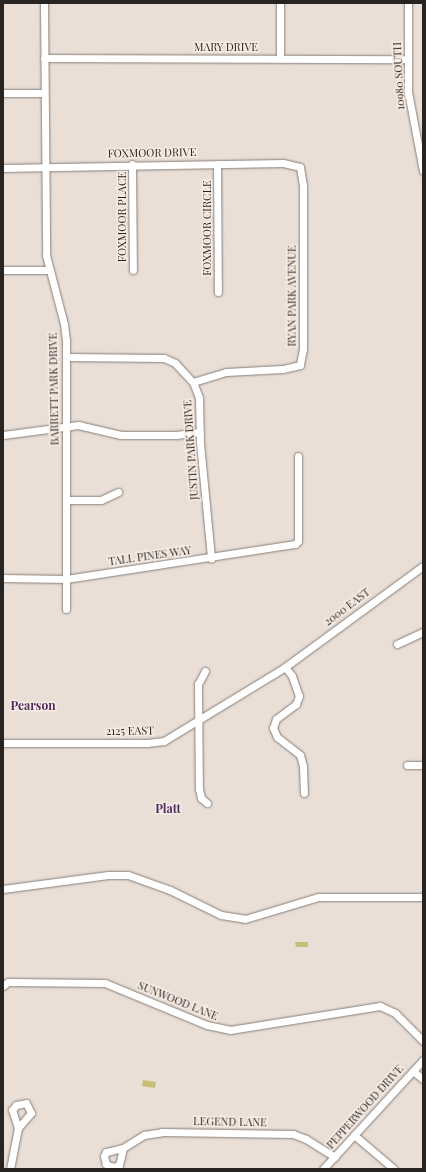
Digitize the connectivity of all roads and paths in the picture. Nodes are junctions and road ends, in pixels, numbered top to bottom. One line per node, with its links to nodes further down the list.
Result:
1 (44, 3): 4 (street, BARRETT PARK DRIVE)
2 (280, 3): 5 (street)
3 (408, 3): 6 (street, 10980 SOUTH)
4 (44, 58): 5 (street, MARY DRIVE); 8 (street, BARRETT PARK DRIVE)
5 (280, 58): 6 (street, MARY DRIVE)
6 (408, 59): 14 (street, 10980 SOUTH)
7 (3, 93): 8 (street)
8 (44, 93): 11 (street, BARRETT PARK DRIVE)
9 (132, 164): 10 (street, FOXMOOR DRIVE); 11 (street, FOXMOOR DRIVE); 17 (street, FOXMOOR PLACE)
10 (217, 164): 12 (street, FOXMOOR DRIVE); 18 (street, FOXMOOR CIRCLE)
11 (44, 165): 13 (street, FOXMOOR DRIVE); 16 (street, BARRETT PARK DRIVE)
12 (300, 167): 20 (street, RYAN PARK AVENUE)
13 (3, 168)
14 (423, 171)
15 (3, 270): 16 (street)
16 (49, 270): 19 (street, BARRETT PARK DRIVE)
17 (133, 270)
18 (218, 292)
19 (66, 357): 20 (street, JUSTIN PARK DRIVE); 21 (street, BARRETT PARK DRIVE)
20 (193, 382): 22 (street, JUSTIN PARK DRIVE)
21 (66, 426): 22 (street); 23 (street); 26 (street, BARRETT PARK DRIVE)
22 (200, 432): 27 (street, JUSTIN PARK DRIVE)
23 (3, 435)
24 (298, 456): 27 (street, TALL PINES WAY)
25 (118, 492): 26 (street)
26 (66, 500): 30 (street, BARRETT PARK DRIVE)
27 (211, 558): 30 (street, TALL PINES WAY)
28 (423, 566): 34 (street, 2000 EAST)
29 (3, 578): 30 (street, TALL PINES WAY)
30 (66, 580): 31 (street, BARRETT PARK DRIVE)
31 (66, 609)
32 (423, 632): 33 (street)
33 (397, 644)
34 (285, 667): 36 (street, 2125 EAST); 40 (street)
35 (205, 671): 36 (street)
36 (198, 722): 37 (street, 2125 EAST); 41 (street)
37 (3, 743)
38 (407, 765): 39 (street)
39 (423, 765)
40 (304, 793)
41 (207, 803)
42 (3, 889): 43 (street)
43 (423, 897)
44 (5, 982): 45 (street, SUNWOOD LANE)
45 (423, 1041)
46 (423, 1060): 47 (street, PEPPERWOOD DRIVE)
47 (413, 1070): 48 (street); 50 (street, PEPPERWOOD DRIVE)
48 (423, 1079)
49 (18, 1128): 53 (street)
50 (354, 1135): 52 (street, PEPPERWOOD DRIVE); 55 (street)
51 (123, 1148): 52 (street, LEGEND LANE)
52 (335, 1157): 54 (street, PEPPERWOOD DRIVE)
53 (10, 1169)
54 (323, 1169)
55 (394, 1169)

